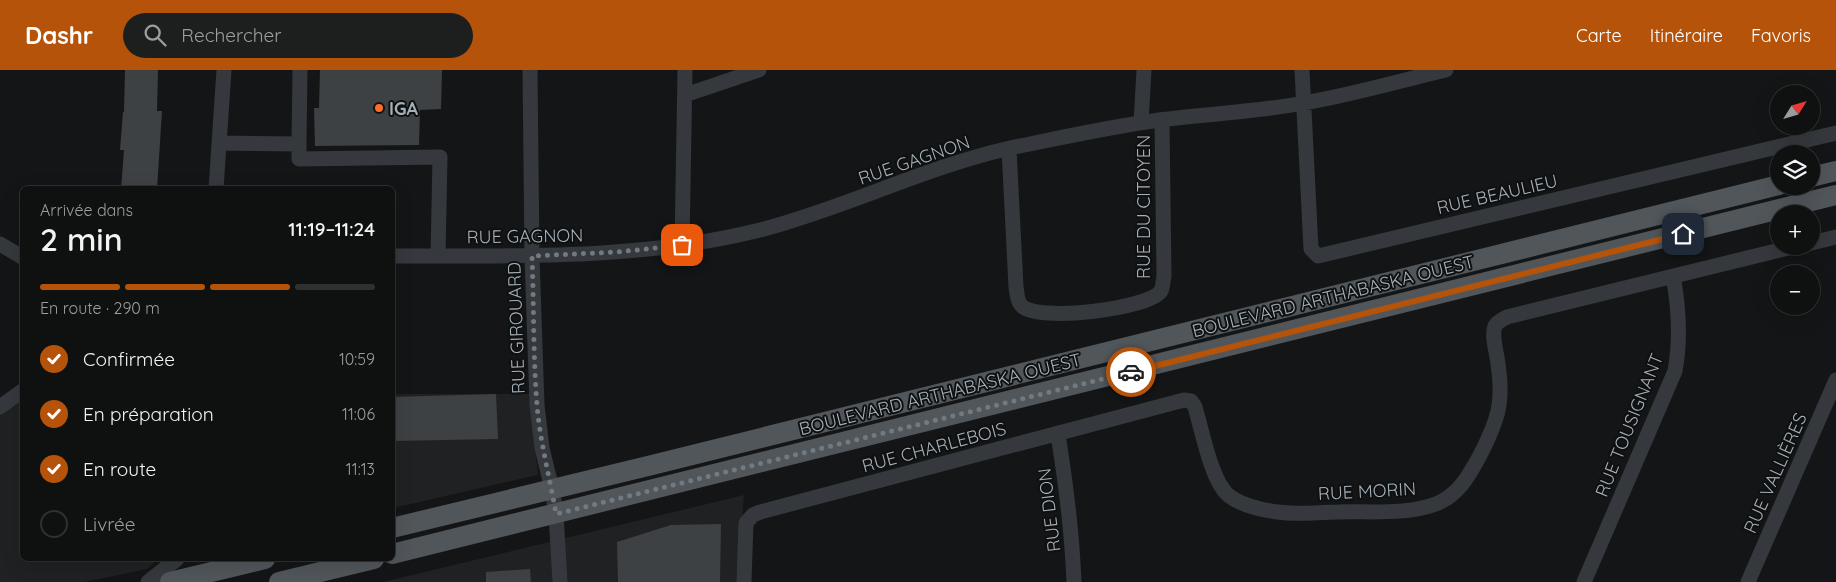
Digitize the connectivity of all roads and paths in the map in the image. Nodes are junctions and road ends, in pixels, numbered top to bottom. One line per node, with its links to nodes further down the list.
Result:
1 (224, 70): 14 (street)
2 (300, 70): 15 (street)
3 (530, 70): 30 (street, RUE GIROUARD)
4 (685, 70): 9 (street)
5 (759, 70): 9 (street)
6 (1144, 70): 12 (street)
7 (1302, 70): 10 (street)
8 (1446, 70): 10 (street, RUE GAGNON)
9 (685, 95): 25 (street)
10 (1303, 104): 11 (street, RUE GAGNON); 13 (street, RUE BEAULIEU)
11 (1162, 120): 12 (street, RUE GAGNON); 16 (street, RUE DU CITOYEN)
12 (1141, 123): 16 (street, RUE GAGNON)
13 (1836, 133)
14 (219, 143): 15 (street); 19 (street)
15 (299, 144): 29 (street)
16 (1009, 149): 25 (street, RUE GAGNON)
17 (1836, 171): 18 (main road)
18 (1820, 175)
19 (216, 186)
20 (1770, 187): 37 (main road, BOULEVARD ARTHABASKA OUEST)
21 (1836, 195): 38 (main road, BOULEVARD ARTHABASKA OUEST)
22 (1836, 237): 23 (street)
23 (1820, 241)
24 (0, 244): 27 (street)
25 (682, 245): 30 (street, RUE GAGNON)
26 (1770, 252): 31 (street)
27 (20, 256)
28 (395, 256): 29 (street, RUE GAGNON)
29 (438, 256): 30 (street, RUE GAGNON)
30 (532, 256): 37 (street, RUE GIROUARD)
31 (1674, 276): 34 (street, RUE MORIN); 51 (street, RUE TOUSIGNANT)
32 (1836, 380): 52 (street, RUE VALLIÈRES)
33 (20, 392): 35 (street)
34 (1191, 401): 36 (street, RUE CHARLEBOIS)
35 (0, 407)
36 (1058, 434): 49 (street, RUE CHARLEBOIS); 50 (street, RUE DION)
37 (552, 489): 38 (street, RUE GIROUARD); 39 (main road, BOULEVARD ARTHABASKA OUEST)
38 (556, 514): 40 (main road, BOULEVARD ARTHABASKA OUEST); 48 (street, RUE GIROUARD)
39 (395, 527)
40 (395, 553)
41 (174, 561): 45 (street)
42 (254, 561): 44 (main road)
43 (366, 561): 47 (main road)
44 (204, 571): 46 (main road)
45 (148, 582)
46 (170, 582)
47 (279, 582)
48 (560, 582)
49 (744, 582)
50 (1074, 582)
51 (1584, 582)
52 (1748, 582)

